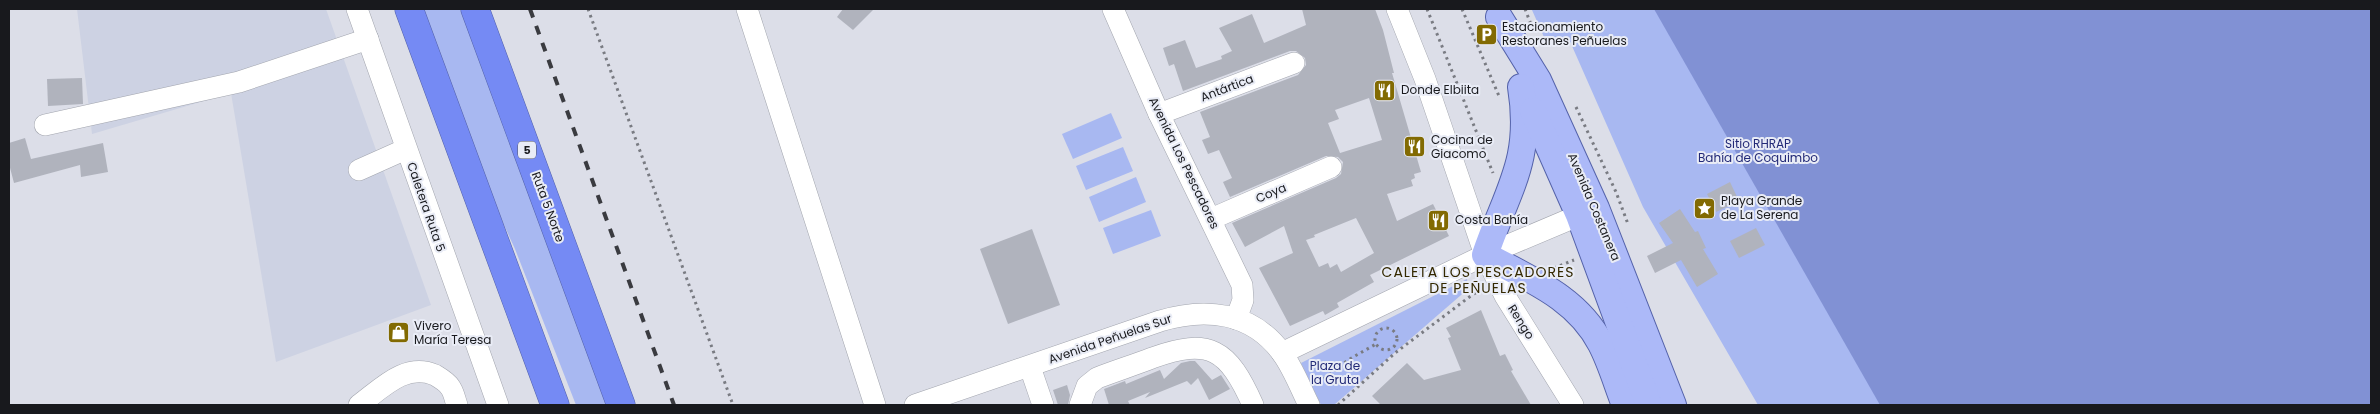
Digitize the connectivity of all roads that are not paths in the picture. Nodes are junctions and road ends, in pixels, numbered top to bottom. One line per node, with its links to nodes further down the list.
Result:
1 (357, 9): 8 (street, Caletera Ruta 5)
2 (409, 9): 26 (highway)
3 (475, 9): 27 (highway, Ruta 5 Norte / 5)
4 (747, 9): 28 (street)
5 (1113, 9): 11 (street, Avenida Los Pescadores)
6 (1397, 9): 18 (street, Rengo)
7 (1498, 13): 10 (main road, Avenida Costanera); 16 (main road, Avenida Costanera)
8 (368, 39): 12 (street); 13 (street, Caletera Ruta 5)
9 (1294, 62): 11 (street, Antártica)
10 (1511, 92): 16 (main road, Avenida Costanera); 18 (main road)
11 (1160, 114): 17 (street, Avenida Los Pescadores)
12 (45, 125)
13 (406, 149): 15 (street); 25 (street, Caletera Ruta 5)
14 (1331, 167): 17 (street, Coya)
15 (359, 170)
16 (1588, 211): 18 (street); 35 (main road, Avenida Costanera); 36 (main road, Avenida Costanera)
17 (1211, 219): 19 (street, Avenida Los Pescadores)
18 (1484, 255): 20 (street); 33 (street, Rengo); 34 (main road)
19 (1236, 319): 20 (street, Avenida Peñuelas Sur); 21 (street, Avenida Peñuelas Sur)
20 (1282, 354): 22 (street, Avenida Peñuelas Sur)
21 (1030, 367): 29 (street, Avenida Peñuelas Sur); 30 (street)
22 (1306, 400)
23 (359, 405): 24 (street)
24 (457, 405)
25 (498, 405)
26 (554, 405)
27 (621, 405)
28 (875, 405)
29 (915, 405)
30 (1043, 405)
31 (1080, 405): 32 (street)
32 (1253, 405)
33 (1573, 405)
34 (1625, 405)
35 (1649, 405)
36 (1673, 405)

